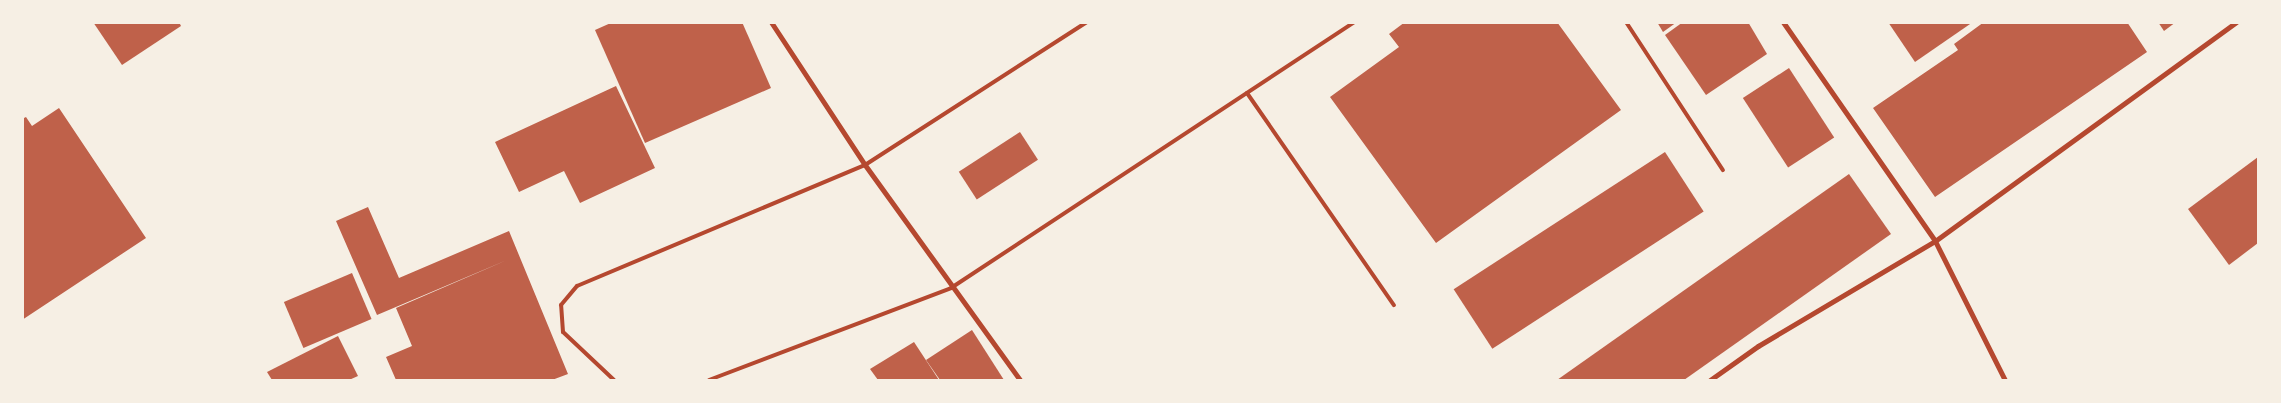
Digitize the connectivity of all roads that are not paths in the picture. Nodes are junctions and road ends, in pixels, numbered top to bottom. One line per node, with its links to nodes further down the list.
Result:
1 (771, 22): 8 (street)
2 (1087, 22): 8 (lane)
3 (1355, 22): 7 (lane)
4 (1626, 22): 9 (lane)
5 (1783, 22): 10 (street)
6 (2236, 22): 10 (street)
7 (1247, 93): 11 (lane); 12 (lane)
8 (865, 165): 11 (street); 13 (lane)
9 (1723, 170)
10 (1935, 241): 16 (street); 17 (street)
11 (951, 288): 14 (lane); 15 (street)
12 (1394, 305)
13 (614, 380)
14 (709, 380)
15 (1020, 380)
16 (1710, 380)
17 (2005, 380)

